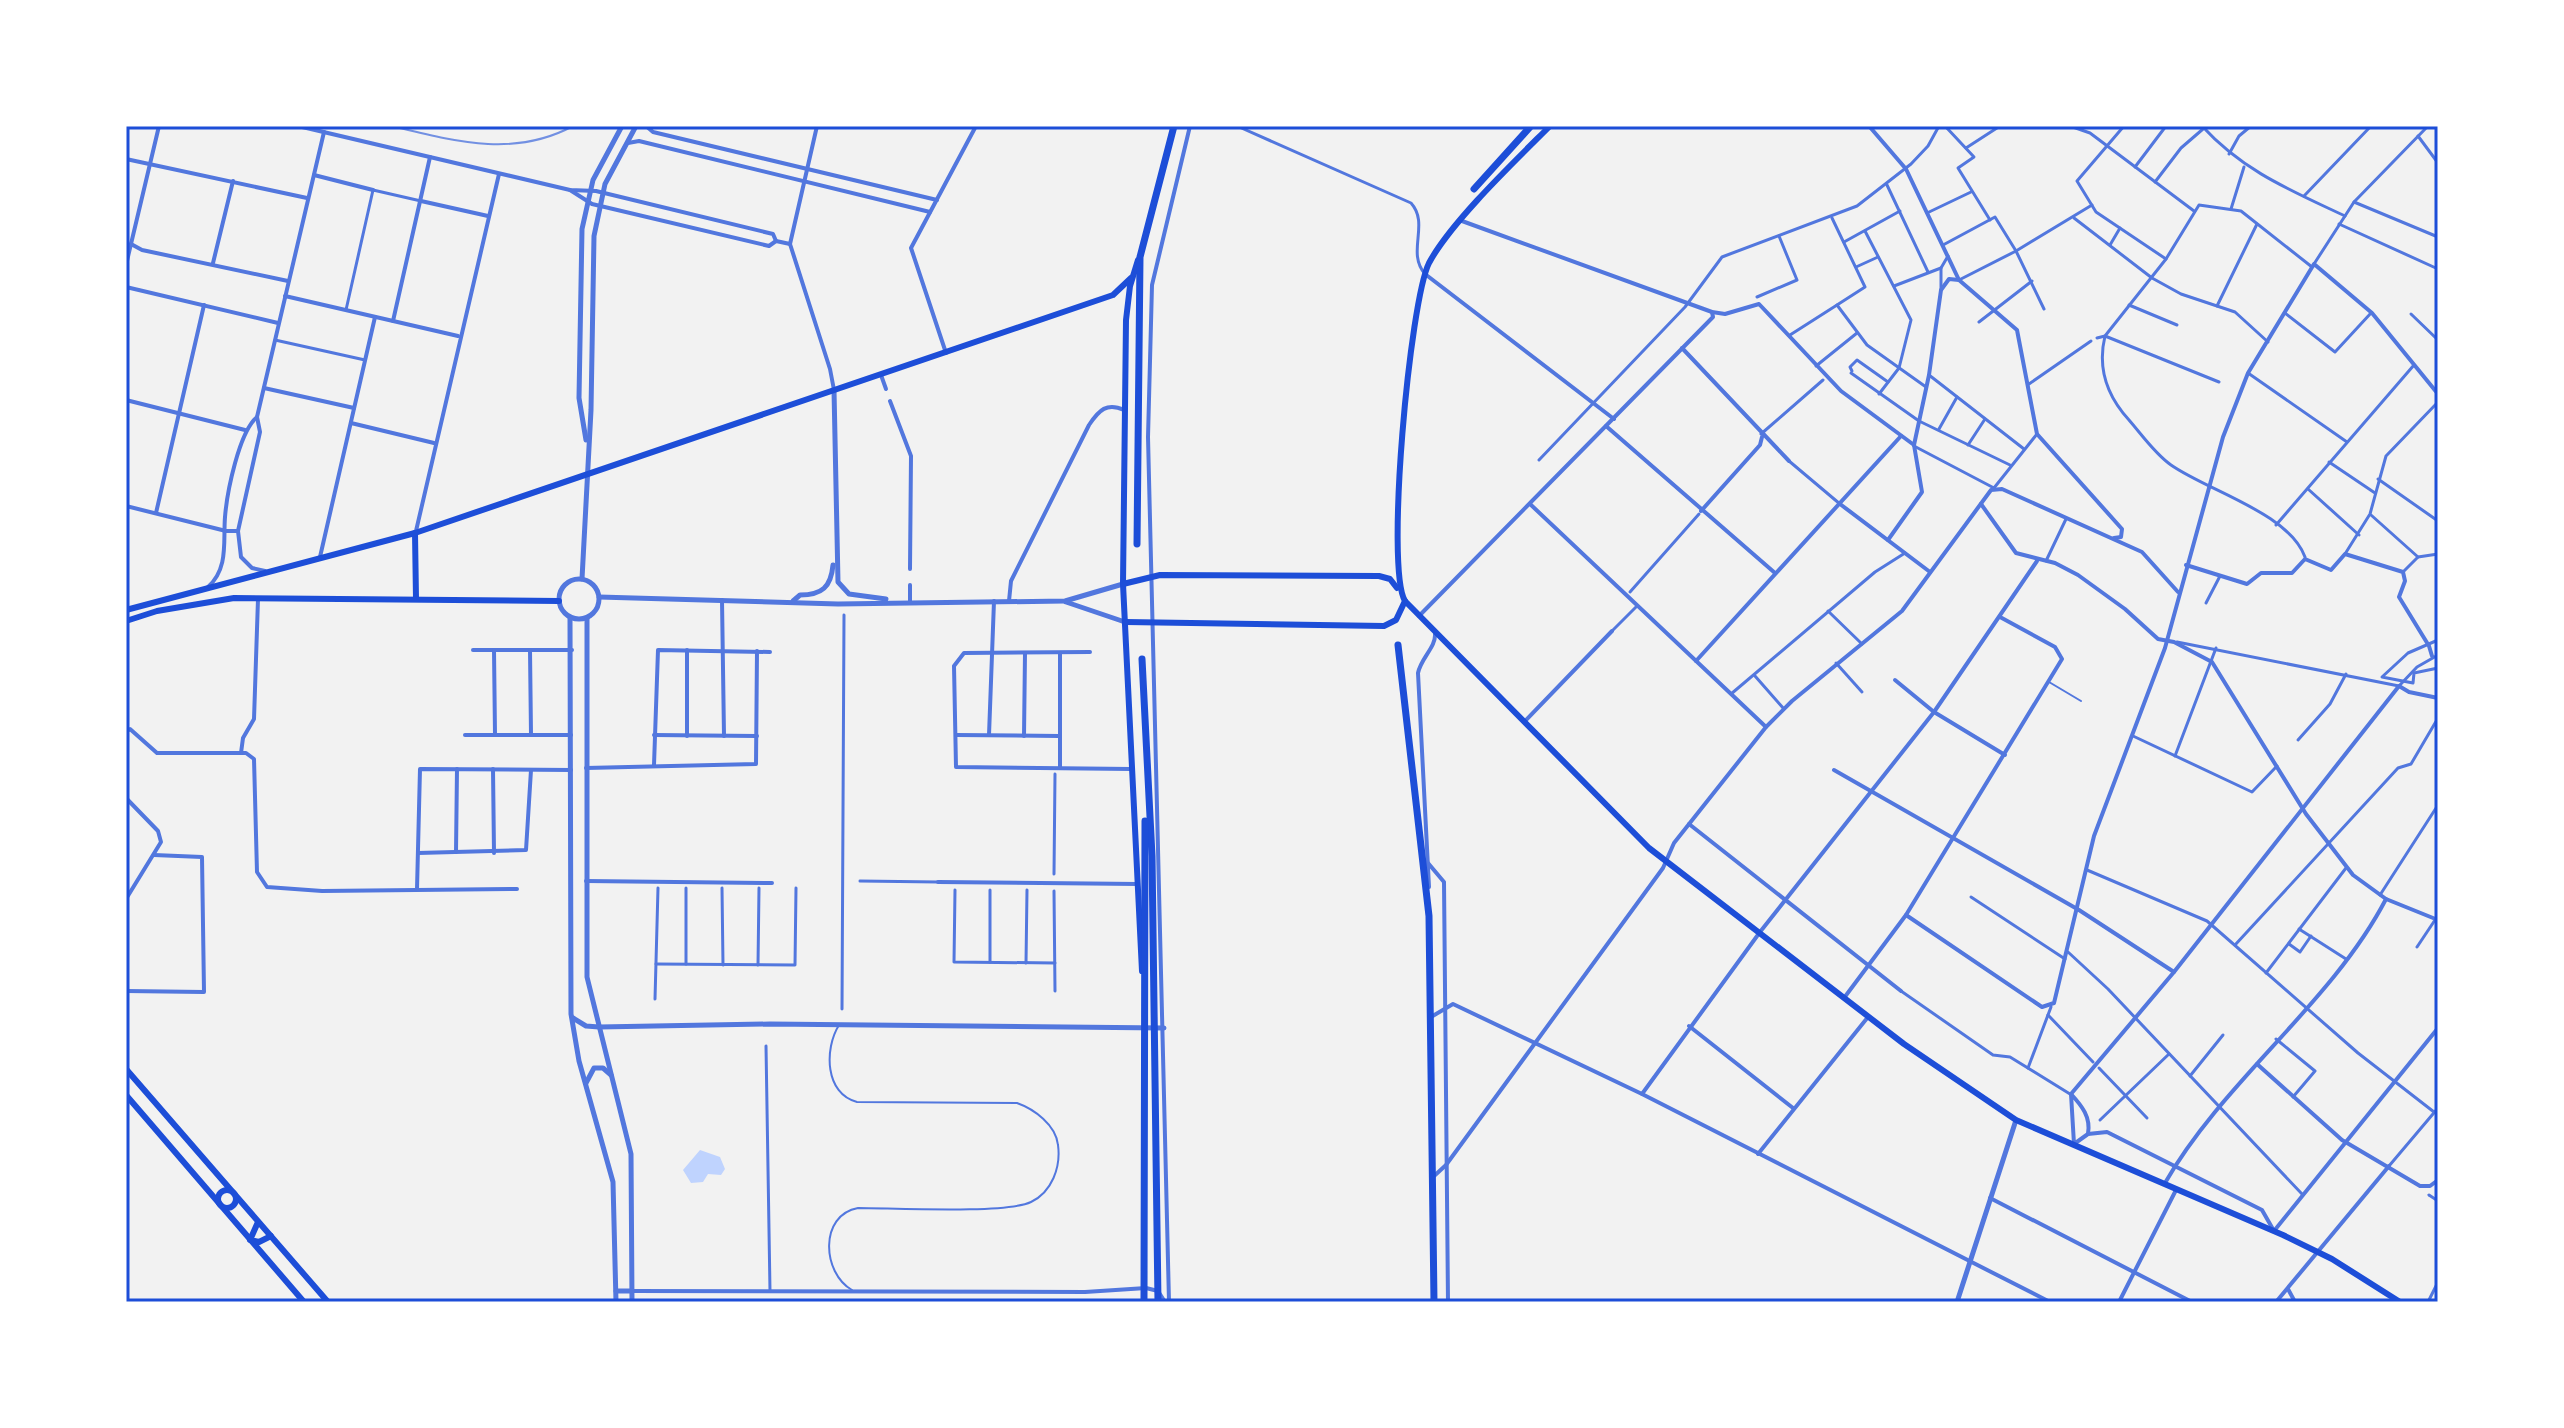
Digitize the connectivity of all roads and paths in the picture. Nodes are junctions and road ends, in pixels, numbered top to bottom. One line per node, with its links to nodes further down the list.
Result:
1 (159, 126): 36 (street)
2 (298, 126): 27 (street)
3 (622, 126): 51 (street)
4 (636, 126): 31 (street)
5 (646, 126): 40 (street)
6 (817, 126): 40 (street)
7 (976, 126): 56 (street)
8 (1174, 126): 87 (main road)
9 (1190, 126): 220 (street)
10 (1237, 126): 97 (street)
11 (1531, 126): 48 (main road)
12 (1550, 126): 72 (main road)
13 (1869, 126): 41 (street)
14 (1931, 126): 26 (street)
15 (1939, 126): 26 (street)
16 (1945, 126): 32 (street)
17 (2000, 126): 32 (street)
18 (2070, 126): 28 (street)
19 (2096, 126): 28 (street)
20 (2124, 126): 30 (street)
21 (2166, 126): 39 (street)
22 (2251, 126): 33 (street)
23 (2371, 126): 54 (street)
24 (2428, 126): 29 (street)
25 (2203, 127): 33 (street); 46 (street)
26 (1937, 131): 41 (street)
27 (324, 132): 34 (street); 43 (street)
28 (2090, 133): 30 (street)
29 (2418, 136): 37 (street); 59 (street)
30 (2105, 146): 39 (street); 60 (street)
31 (623, 147): 45 (street); 53 (street)
32 (1968, 149): 52 (street)
33 (2228, 155): 38 (street)
34 (430, 157): 42 (street); 57 (street)
35 (126, 159): 36 (street)
36 (150, 162): 44 (street); 80 (street)
37 (2438, 163)
38 (2245, 166): 54 (street); 62 (street)
39 (2135, 167): 46 (street)
40 (807, 169): 45 (street); 56 (street)
41 (1906, 169): 47 (street); 65 (street)
42 (500, 173): 50 (street); 67 (street)
43 (314, 175): 49 (street); 55 (street)
44 (233, 181): 55 (street); 90 (street)
45 (804, 181): 64 (street); 81 (street)
46 (2155, 182): 63 (street)
47 (1887, 184): 66 (street); 69 (street)
48 (1474, 189)
49 (373, 190): 57 (street); 114 (street)
50 (570, 190): 51 (street); 58 (street)
51 (590, 190): 53 (street); 58 (street)
52 (1972, 191): 65 (street); 71 (street)
53 (603, 193): 61 (street); 79 (street)
54 (2304, 196): 68 (street)
55 (308, 198): 101 (street)
56 (937, 200): 64 (street)
57 (421, 201): 67 (street); 121 (street)
58 (586, 201): 61 (street); 174 (street)
59 (2354, 202): 68 (street); 78 (street)
60 (2092, 205): 70 (street); 75 (street)
61 (599, 206): 79 (street); 174 (street)
62 (2231, 209): 63 (street); 73 (street)
63 (2194, 211): 89 (street)
64 (930, 212): 135 (street)
65 (1927, 213): 83 (street)
66 (1901, 214): 76 (street); 96 (street)
67 (488, 216): 127 (street)
68 (2345, 216): 74 (street)
69 (1830, 217): 77 (street); 82 (street)
70 (2074, 218): 84 (street); 85 (street)
71 (1990, 220): 83 (street); 85 (street)
72 (1462, 221): 97 (main road); 108 (street)
73 (2257, 224): 92 (street); 112 (street)
74 (2339, 224): 92 (street); 95 (street)
75 (2120, 228): 84 (street); 89 (street)
76 (1865, 231): 82 (street); 88 (street)
77 (1779, 236): 107 (street); 108 (street)
78 (2438, 237)
79 (776, 241): 81 (street)
80 (131, 244): 90 (street); 91 (street)
81 (790, 244): 150 (street)
82 (1845, 244): 93 (street)
83 (1943, 245): 86 (street)
84 (2109, 246): 99 (street)
85 (2016, 251): 100 (street); 102 (street)
86 (1948, 256): 94 (street); 100 (street)
87 (1140, 257): 98 (main road); 204 (main road)
88 (1879, 257): 93 (street); 103 (street)
89 (2166, 259): 99 (street)
90 (213, 263): 101 (street)
91 (126, 265)
92 (2313, 266): 117 (street); 118 (street)
93 (1856, 267): 110 (street)
94 (1941, 268): 96 (street); 105 (street)
95 (2438, 269)
96 (1928, 272): 103 (street)
97 (1425, 274): 156 (street); 229 (main road)
98 (1131, 278): 135 (main road); 159 (main road)
99 (2152, 278): 111 (street); 112 (street)
100 (1959, 280): 105 (street); 115 (street)
101 (288, 281): 106 (street)
102 (2032, 281): 113 (street); 115 (street)
103 (1894, 286): 139 (street)
104 (126, 287): 109 (street)
105 (1941, 290): 142 (street)
106 (285, 296): 114 (street); 123 (street)
107 (1757, 297)
108 (1688, 303): 116 (street); 156 (street)
109 (204, 305): 123 (street); 160 (street)
110 (1837, 305): 125 (street); 126 (street)
111 (2129, 305): 124 (street); 128 (street)
112 (2217, 306): 133 (street)
113 (2044, 309)
114 (346, 310): 120 (street)
115 (1994, 310): 122 (street); 146 (street)
116 (1712, 312): 126 (street); 134 (street)
117 (2285, 313): 118 (street); 133 (street)
118 (2372, 313): 137 (street)
119 (2411, 314): 131 (street)
120 (375, 317): 121 (street); 136 (street)
121 (393, 321): 127 (street)
122 (1979, 322)
123 (278, 323): 130 (street)
124 (2177, 325)
125 (1858, 333): 138 (street); 139 (street)
126 (1790, 335): 138 (street)
127 (459, 336): 173 (street)
128 (2105, 336): 129 (street); 145 (street); 184 (street)
129 (2097, 338)
130 (274, 340): 136 (street); 148 (street)
131 (2438, 340)
132 (2091, 341): 146 (street)
133 (2268, 342): 140 (street)
134 (1682, 348): 162 (street); 169 (street)
135 (946, 353): 141 (main road)
136 (365, 360): 158 (street)
137 (2414, 365): 152 (street); 172 (street)
138 (1816, 366): 171 (street)
139 (1899, 368): 144 (street); 147 (street)
140 (2248, 373): 172 (street); 184 (street)
141 (881, 375): 149 (street); 150 (main road)
142 (1929, 375): 147 (street); 153 (street)
143 (1823, 380): 169 (street)
144 (1888, 382): 151 (street); 151 (street)
145 (2219, 382)
146 (2029, 384): 170 (street)
147 (1926, 387): 164 (street)
148 (264, 388): 158 (street); 161 (street)
149 (886, 389)
150 (834, 390): 182 (main road); 205 (street)
151 (1879, 394): 164 (street)
152 (2438, 394)
153 (1957, 397): 163 (street); 168 (street)
154 (126, 400): 160 (street)
155 (890, 401): 215 (street)
156 (1596, 402): 162 (street); 178 (street)
157 (2438, 402): 183 (street)
158 (354, 408): 165 (street)
159 (1124, 410): 223 (main road); 236 (street)
160 (179, 414): 167 (street); 193 (street)
161 (257, 417): 167 (street); 199 (street)
162 (1614, 419): 166 (street)
163 (1985, 419): 176 (street); 177 (street)
164 (1919, 421): 168 (street); 175 (street)
165 (351, 423): 173 (street); 209 (street)
166 (1606, 426): 189 (street); 192 (street)
167 (245, 430): 198 (street)
168 (1939, 430): 176 (street)
169 (1761, 434): 179 (street); 192 (street)
170 (2037, 434): 177 (street); 202 (street)
171 (1901, 436): 175 (street); 190 (street)
172 (2347, 442): 180 (street)
173 (434, 443): 200 (street)
174 (587, 445): 182 (street)
175 (1914, 445): 185 (street); 203 (street)
176 (1968, 445): 181 (street)
177 (2024, 449): 181 (street)
178 (1539, 460)
179 (1789, 461): 190 (street)
180 (2329, 462): 186 (street); 187 (street)
181 (2010, 465): 185 (street)
182 (586, 474): 200 (main road); 222 (street)
183 (2378, 479): 187 (street); 196 (street)
184 (2208, 485): 197 (street); 214 (street)
185 (1994, 488): 188 (street); 195 (street)
186 (2307, 488): 197 (street); 201 (street)
187 (2375, 493): 194 (street)
188 (1982, 501): 212 (street); 217 (street)
189 (1530, 504): 240 (street); 244 (street)
190 (1840, 504): 203 (street); 219 (street)
191 (126, 506): 193 (street)
192 (1700, 512): 219 (street); 226 (street)
193 (156, 513): 198 (street)
194 (2370, 514): 201 (street); 210 (street)
195 (2066, 519): 202 (street); 213 (street)
196 (2438, 521)
197 (2276, 525): 211 (street)
198 (226, 531): 199 (street); 225 (street)
199 (238, 531): 216 (street)
200 (415, 533): 209 (main road); 231 (main road)
201 (2359, 535): 207 (street)
202 (2112, 538): 227 (street)
203 (1888, 540): 206 (street)
204 (1137, 544)
205 (835, 549): 234 (street); 238 (street)
206 (1905, 553): 217 (street); 242 (street)
207 (2345, 554): 211 (street); 218 (street)
208 (2438, 554): 210 (street)
209 (320, 557): 216 (main road)
210 (2418, 557): 218 (street)
211 (2305, 559): 221 (street)
212 (2037, 561): 213 (street); 246 (street)
213 (2046, 561): 253 (street)
214 (2186, 565): 221 (street); 227 (street)
215 (910, 569)
216 (266, 572): 225 (main road)
217 (1930, 572): 256 (street)
218 (2403, 572): 254 (street)
219 (1775, 573): 273 (street)
220 (1149, 576): 223 (main road); 229 (main road); 250 (street)
221 (2220, 576): 239 (street)
222 (582, 579): 228 (street); 233 (street)
223 (1123, 584): 237 (street); 249 (main road)
224 (910, 585): 234 (street)
225 (208, 587): 241 (main road)
226 (1630, 592)
227 (2178, 592): 253 (street)
228 (599, 597): 232 (street); 247 (street)
229 (1403, 598): 244 (main road); 250 (main road)
230 (258, 599): 231 (main road); 248 (main road); 307 (street)
231 (416, 599): 233 (main road)
232 (722, 600): 238 (street); 264 (street)
233 (559, 601): 245 (street)
234 (906, 601): 235 (street); 238 (street)
235 (994, 601): 236 (street); 268 (street)
236 (1009, 601): 237 (street)
237 (1065, 601): 249 (street)
238 (793, 602)
239 (2206, 603)
240 (1637, 606): 252 (street); 273 (street)
241 (126, 610)
242 (1828, 611): 256 (street); 278 (street)
243 (844, 615): 391 (street)
244 (1419, 616): 251 (main road)
245 (570, 617): 247 (street); 262 (street)
246 (2000, 617): 281 (street); 288 (street)
247 (587, 618): 313 (street)
248 (126, 621)
249 (1126, 622): 250 (main road); 317 (main road)
250 (1150, 625): 402 (street)
251 (1434, 631): 290 (main road); 334 (street)
252 (1612, 631): 290 (street)
253 (2166, 641): 255 (street); 300 (street)
254 (2433, 641): 271 (street); 280 (street)
255 (2174, 642): 258 (street); 274 (street)
256 (1862, 644): 275 (street)
257 (1398, 645): 361 (main road)
258 (2216, 648): 274 (street); 277 (street)
259 (473, 650): 260 (street)
260 (494, 650): 261 (street); 294 (street)
261 (530, 650): 262 (street); 295 (street)
262 (572, 650): 296 (street)
263 (687, 650): 264 (street); 297 (street); 301 (street)
264 (723, 651): 265 (street); 302 (street)
265 (757, 651): 266 (street); 303 (street)
266 (770, 652)
267 (1090, 652): 270 (street)
268 (989, 653): 269 (street); 298 (street); 299 (street)
269 (1025, 653): 270 (street); 304 (street)
270 (1060, 653): 305 (street)
271 (2433, 658): 280 (street)
272 (1142, 659): 312 (main road)
273 (1696, 661): 284 (street)
274 (2212, 662): 309 (street); 311 (street)
275 (1836, 663): 283 (street); 287 (street)
276 (2438, 668): 280 (street)
277 (2346, 674): 282 (street); 306 (street)
278 (1754, 675): 284 (street); 287 (street)
279 (1895, 680): 288 (street)
280 (2403, 681): 282 (street)
281 (2049, 682): 286 (lane); 308 (street)
282 (2399, 686): 285 (street); 325 (street)
283 (1862, 692)
284 (1731, 694): 291 (street)
285 (2438, 698)
286 (2081, 701)
287 (1784, 709): 291 (street)
288 (1934, 712): 308 (street); 322 (street)
289 (2438, 718): 328 (street)
290 (1525, 721): 333 (main road)
291 (1766, 727): 326 (street)
292 (127, 729): 307 (street)
293 (465, 735): 294 (street)
294 (495, 735): 295 (street)
295 (531, 735): 296 (street)
296 (571, 735): 319 (street)
297 (654, 735): 301 (street); 310 (street)
298 (956, 735): 299 (street); 314 (street)
299 (989, 735): 304 (street)
300 (2131, 735): 309 (street); 336 (street)
301 (687, 736): 302 (street)
302 (724, 736): 303 (street)
303 (757, 736): 310 (street)
304 (1024, 736): 305 (street)
305 (1059, 736): 314 (street)
306 (2298, 740)
307 (241, 753): 348 (street)
308 (2005, 755): 327 (street)
309 (2175, 756): 311 (street)
310 (654, 765): 313 (street)
311 (2277, 766): 325 (street)
312 (1146, 767): 383 (main road); 402 (main road)
313 (586, 768): 338 (street)
314 (1060, 768): 317 (street)
315 (457, 769): 316 (street); 329 (street); 330 (street)
316 (493, 769): 318 (street); 331 (street)
317 (1134, 769): 342 (main road)
318 (531, 770): 319 (street); 331 (street)
319 (571, 770): 393 (street)
320 (1834, 770): 322 (street)
321 (1055, 774): 337 (street)
322 (1871, 792): 327 (street); 357 (street)
323 (126, 798): 332 (street)
324 (2438, 805): 354 (street)
325 (2304, 810): 328 (street); 363 (street)
326 (1689, 824): 333 (street); 357 (street)
327 (1954, 840): 359 (street); 360 (street)
328 (2327, 842): 335 (street); 368 (street)
329 (456, 852): 330 (street); 331 (street)
330 (418, 853): 348 (street)
331 (494, 853)
332 (154, 855): 356 (street); 384 (street)
333 (1666, 859): 365 (main road); 406 (street)
334 (1428, 863): 361 (street); 392 (street)
335 (2347, 868): 354 (street); 364 (street)
336 (2087, 870): 359 (street); 363 (street)
337 (1054, 874)
338 (586, 881): 341 (street); 400 (street)
339 (860, 881): 340 (street)
340 (938, 882): 342 (street)
341 (772, 883)
342 (1138, 884): 383 (main road)
343 (658, 888): 376 (street)
344 (686, 888): 377 (street)
345 (722, 888): 378 (street)
346 (759, 888): 379 (street)
347 (796, 888): 379 (street)
348 (417, 889): 349 (street)
349 (517, 889)
350 (955, 890): 373 (street)
351 (990, 890): 373 (street)
352 (1027, 890): 374 (street)
353 (1054, 891): 375 (street)
354 (2380, 895): 358 (street)
355 (1971, 897): 371 (street)
356 (126, 899)
357 (1786, 899): 365 (street); 380 (street)
358 (2386, 899): 362 (street); 372 (street)
359 (2079, 910): 370 (street); 381 (street)
360 (1906, 915): 380 (street); 389 (street)
361 (1429, 916): 396 (main road)
362 (2436, 919): 369 (street)
363 (2211, 924): 368 (street); 381 (street)
364 (2299, 929): 366 (street); 367 (street)
365 (1760, 932): 387 (main road); 399 (street)
366 (2311, 936): 367 (street); 372 (street)
367 (2288, 943): 382 (street)
368 (2235, 946): 382 (street)
369 (2417, 947)
370 (2068, 952): 371 (street); 397 (street)
371 (2066, 959): 389 (street)
372 (2347, 959): 390 (street)
373 (990, 962): 374 (street)
374 (1026, 963): 375 (street)
375 (1055, 963): 385 (street)
376 (656, 964): 377 (street); 388 (street)
377 (686, 964): 378 (street)
378 (723, 965): 379 (street)
379 (758, 965)
380 (1868, 965): 386 (street); 387 (street)
381 (2174, 972): 397 (street)
382 (2266, 973): 390 (street)
383 (1143, 990): 401 (main road)
384 (126, 991)
385 (1055, 991)
386 (1901, 991): 411 (street)
387 (1843, 998): 395 (main road)
388 (655, 999)
389 (2051, 1007): 394 (street)
390 (2305, 1007): 405 (street); 416 (street)
391 (842, 1009)
392 (1444, 1009): 396 (street); 406 (street); 433 (street)
393 (571, 1014): 400 (street); 417 (street)
394 (2048, 1015): 409 (street); 411 (street)
395 (1868, 1017): 424 (street); 427 (main road)
396 (1429, 1018): 436 (main road)
397 (2135, 1019): 408 (street); 419 (street)
398 (840, 1024): 400 (street); 401 (street); 460 (lane)
399 (1689, 1026): 418 (street); 424 (street)
400 (599, 1027): 414 (street)
401 (1144, 1028): 402 (street); 454 (main road)
402 (1159, 1028): 459 (main road); 468 (street)
403 (2438, 1028): 416 (street)
404 (2223, 1035): 415 (street)
405 (2276, 1039): 410 (street); 422 (street)
406 (1536, 1044): 418 (street); 433 (street)
407 (766, 1046): 458 (street)
408 (2169, 1054): 415 (street); 421 (street)
409 (2093, 1062)
410 (2257, 1063): 422 (street); 423 (street)
411 (2028, 1068): 419 (street)
412 (2099, 1068): 421 (street)
413 (126, 1069): 440 (main road)
414 (612, 1075): 417 (street); 457 (street)
415 (2190, 1076): 423 (street)
416 (2395, 1082): 425 (street); 430 (street)
417 (586, 1083): 456 (street)
418 (1642, 1094): 432 (street)
419 (2071, 1094): 429 (street); 431 (street)
420 (126, 1095): 445 (main road)
421 (2125, 1095): 426 (street); 428 (street)
422 (2293, 1098): 430 (street)
423 (2221, 1107): 434 (street); 441 (street)
424 (1793, 1108): 432 (street)
425 (2436, 1110): 435 (street)
426 (2147, 1118)
427 (2016, 1120): 431 (main road); 443 (street)
428 (2100, 1120)
429 (2088, 1134): 431 (street); 434 (street)
430 (2345, 1142): 435 (street); 441 (street)
431 (2074, 1144): 438 (main road)
432 (1758, 1154): 451 (street)
433 (1446, 1165): 436 (street); 469 (street)
434 (2175, 1165): 438 (street); 447 (street)
435 (2389, 1166): 437 (street); 450 (street)
436 (1432, 1177): 461 (main road)
437 (2438, 1180)
438 (2165, 1183): 439 (main road)
439 (2176, 1188): 447 (main road); 452 (street)
440 (233, 1193): 445 (main road); 445 (main road); 446 (main road)
441 (2302, 1194): 447 (street)
442 (2429, 1195): 444 (street)
443 (1990, 1198): 451 (street); 452 (street)
444 (2438, 1201)
445 (220, 1204): 449 (main road)
446 (258, 1222): 448 (main road); 449 (main road)
447 (2274, 1231): 450 (main road)
448 (271, 1236): 449 (main road); 463 (main road)
449 (250, 1240): 462 (main road)
450 (2317, 1251): 455 (street); 476 (main road)
451 (1970, 1261): 470 (street); 471 (street)
452 (2134, 1272): 472 (street); 473 (street)
453 (2438, 1282): 477 (street)
454 (1144, 1288): 459 (street); 460 (street); 466 (main road)
455 (2288, 1289): 474 (street); 475 (street)
456 (616, 1291): 457 (street); 464 (street)
457 (632, 1291): 458 (street); 465 (street)
458 (770, 1291): 460 (street)
459 (1158, 1291): 467 (main road); 468 (street)
460 (856, 1292)
461 (1434, 1300)
462 (304, 1302)
463 (328, 1302)
464 (616, 1302)
465 (632, 1302)
466 (1144, 1302)
467 (1158, 1302)
468 (1167, 1302)
469 (1448, 1302)
470 (1957, 1302)
471 (2050, 1302)
472 (2119, 1302)
473 (2192, 1302)
474 (2276, 1302)
475 (2295, 1302)
476 (2400, 1302)
477 (2428, 1302)

